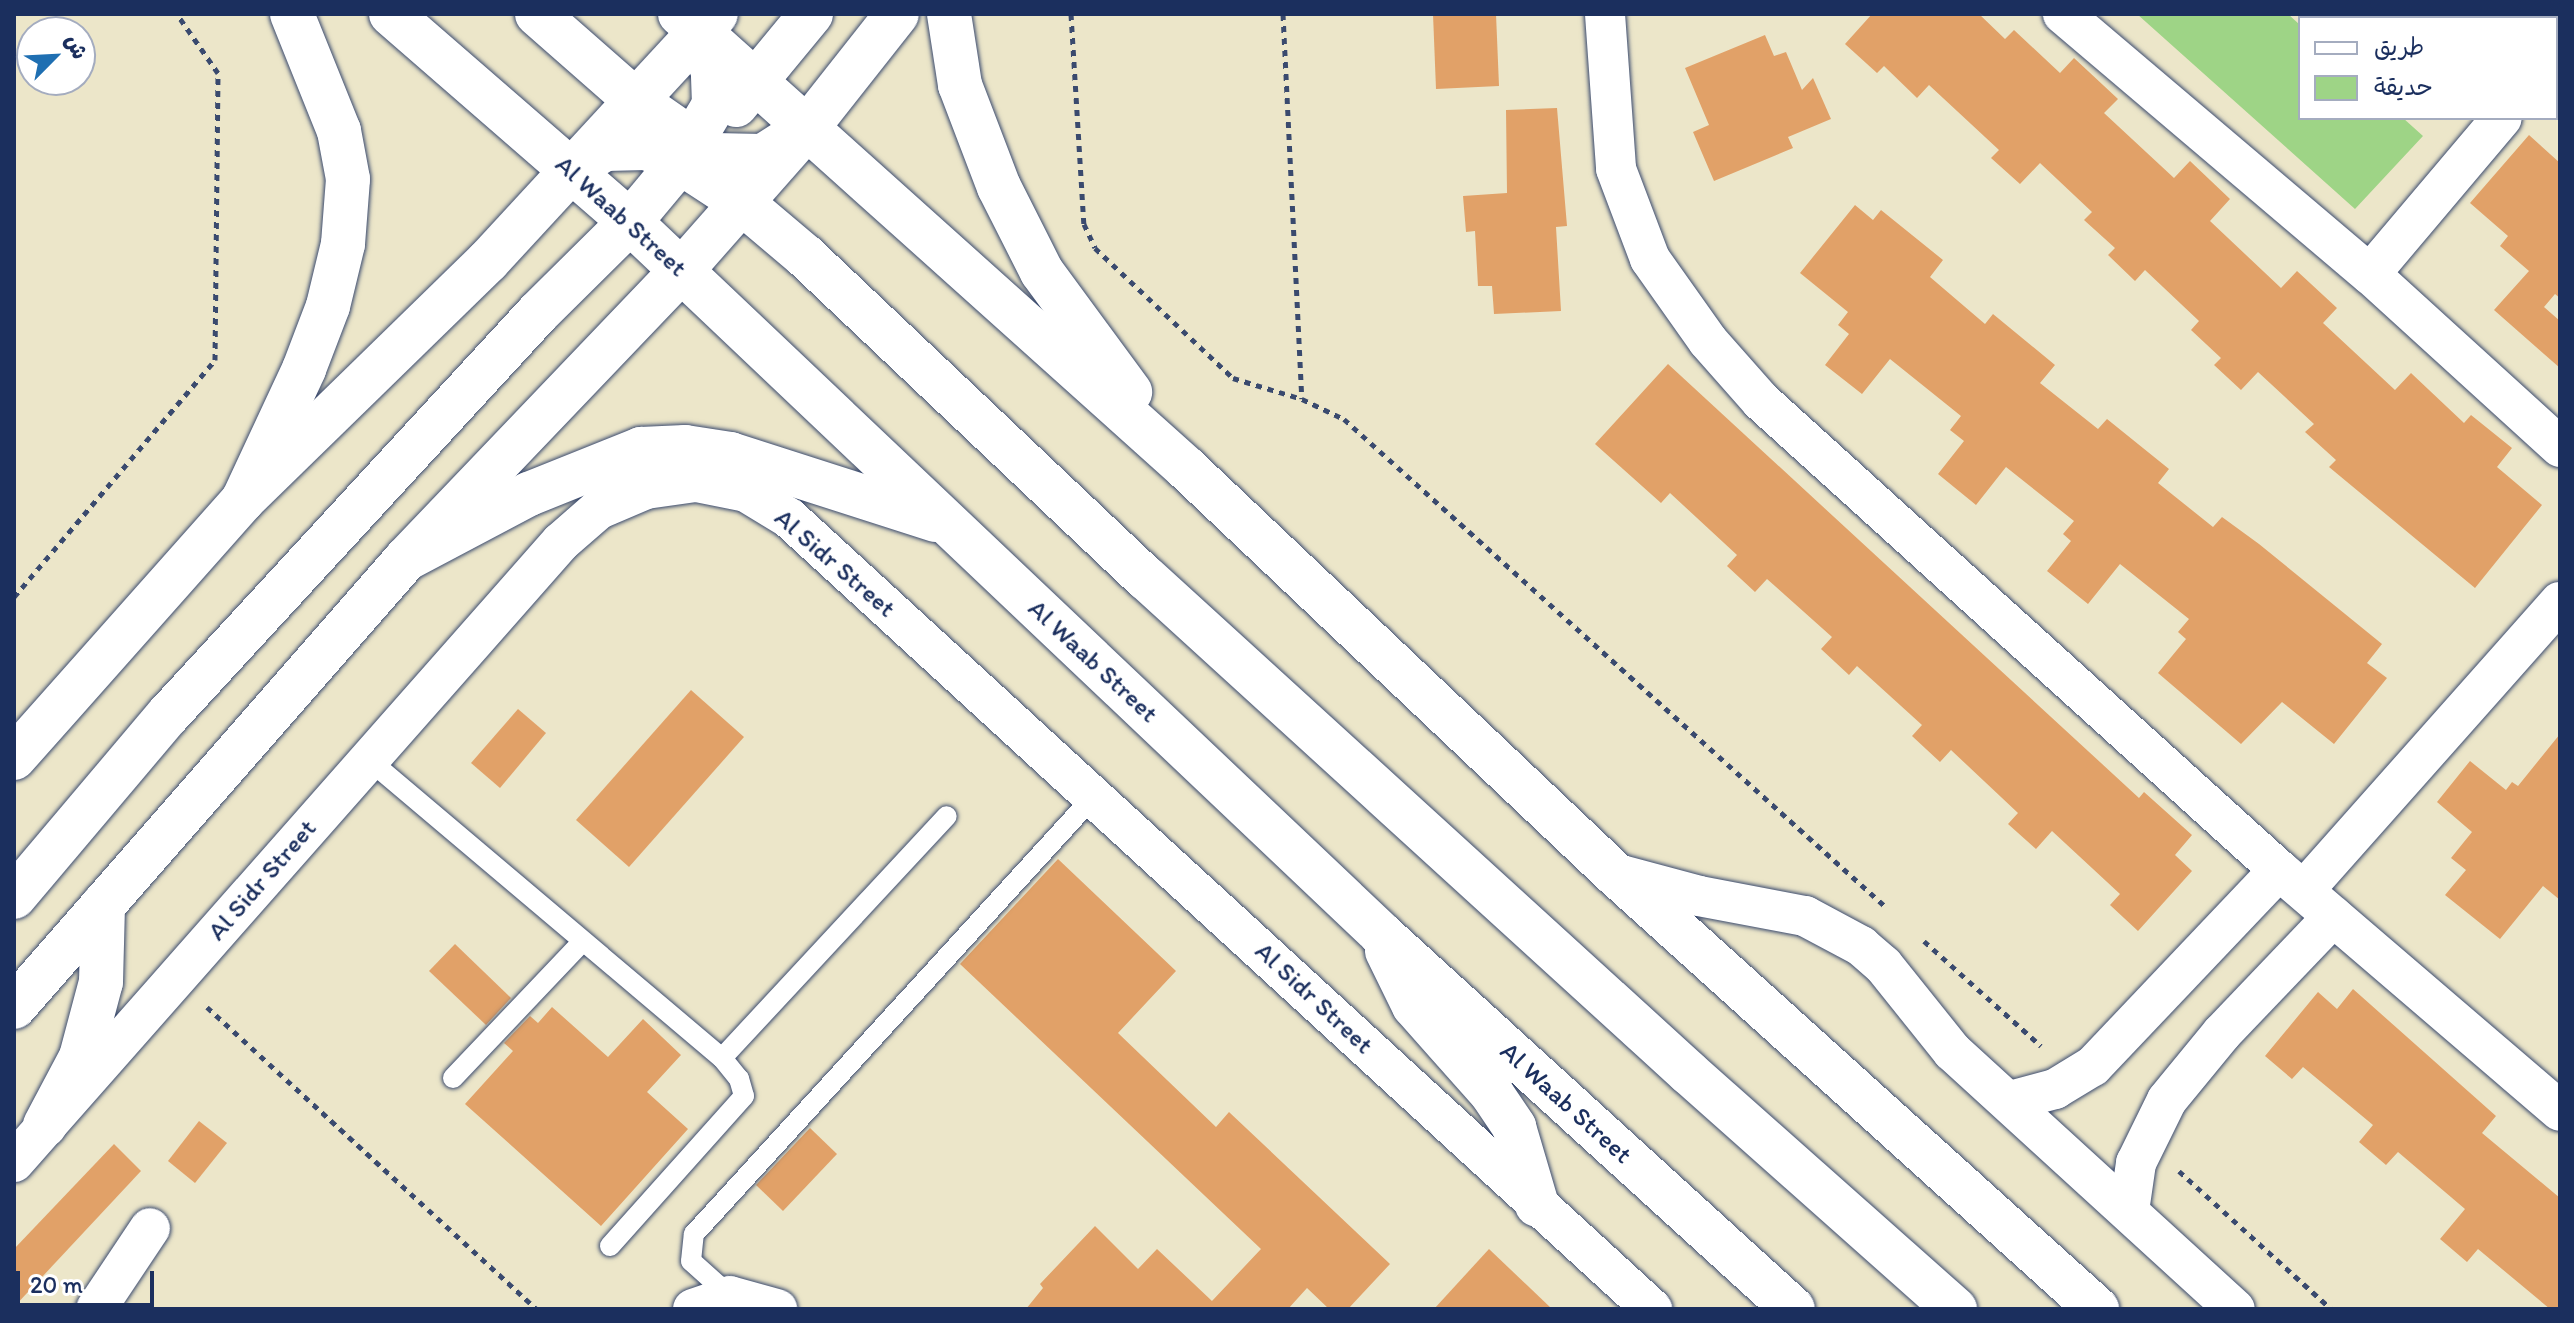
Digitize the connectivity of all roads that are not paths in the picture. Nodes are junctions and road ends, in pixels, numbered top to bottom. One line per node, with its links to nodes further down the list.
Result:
1 (292, 14): 22 (main road)
2 (391, 14): 15 (main road, Al Waab Street)
3 (537, 14): 11 (main road)
4 (811, 14): 10 (main road)
5 (897, 14): 13 (main road)
6 (949, 14): 21 (main road)
7 (1605, 14): 31 (street)
8 (2063, 14): 19 (street)
9 (698, 20): 10 (main road); 11 (main road); 14 (main road)
10 (755, 82): 13 (main road); 14 (main road)
11 (635, 100): 14 (main road); 15 (main road)
12 (2500, 120): 19 (street)
13 (807, 128): 14 (main road); 16 (main road); 21 (main road)
14 (690, 155): 15 (main road); 16 (main road); 17 (main road); 18 (main road)
15 (571, 170): 17 (main road, Al Waab Street); 22 (main road)
16 (741, 202): 18 (main road); 54 (main road)
17 (630, 222): 18 (main road, Al Waab Street); 32 (main road)
18 (682, 270): 23 (main road, Al Waab Street); 24 (main road)
19 (2370, 274): 20 (street)
20 (2560, 447)
21 (1186, 468): 30 (main road)
22 (243, 500): 26 (main road)
23 (948, 524): 24 (main road); 35 (main road, Al Waab Street)
24 (406, 559): 33 (main road)
25 (2560, 602): 31 (street)
26 (14, 758)
27 (368, 759): 28 (street, Al Sidr Street); 36 (lane); 42 (street, Al Sidr Street)
28 (1095, 795): 44 (street, Al Sidr Street); 48 (lane)
29 (947, 816): 38 (lane)
30 (1614, 873): 40 (street); 55 (main road)
31 (2292, 880): 34 (street); 40 (street)
32 (14, 897)
33 (103, 905): 37 (main road); 42 (main road)
34 (2333, 917): 41 (street); 45 (street)
35 (1381, 934): 44 (main road); 53 (main road, Al Waab Street)
36 (582, 942): 38 (lane); 39 (lane)
37 (14, 1007)
38 (722, 1058): 47 (lane)
39 (453, 1078)
40 (2010, 1101): 45 (street)
41 (2560, 1111)
42 (45, 1125): 43 (street, Al Sidr Street)
43 (14, 1162)
44 (1537, 1205): 52 (street)
45 (2129, 1211): 56 (street)
46 (150, 1228): 49 (street)
47 (610, 1246)
48 (730, 1296): 50 (street); 51 (street)
49 (96, 1309)
50 (693, 1309)
51 (777, 1309)
52 (1652, 1309)
53 (1793, 1309)
54 (1955, 1309)
55 (2097, 1309)
56 (2235, 1309)

